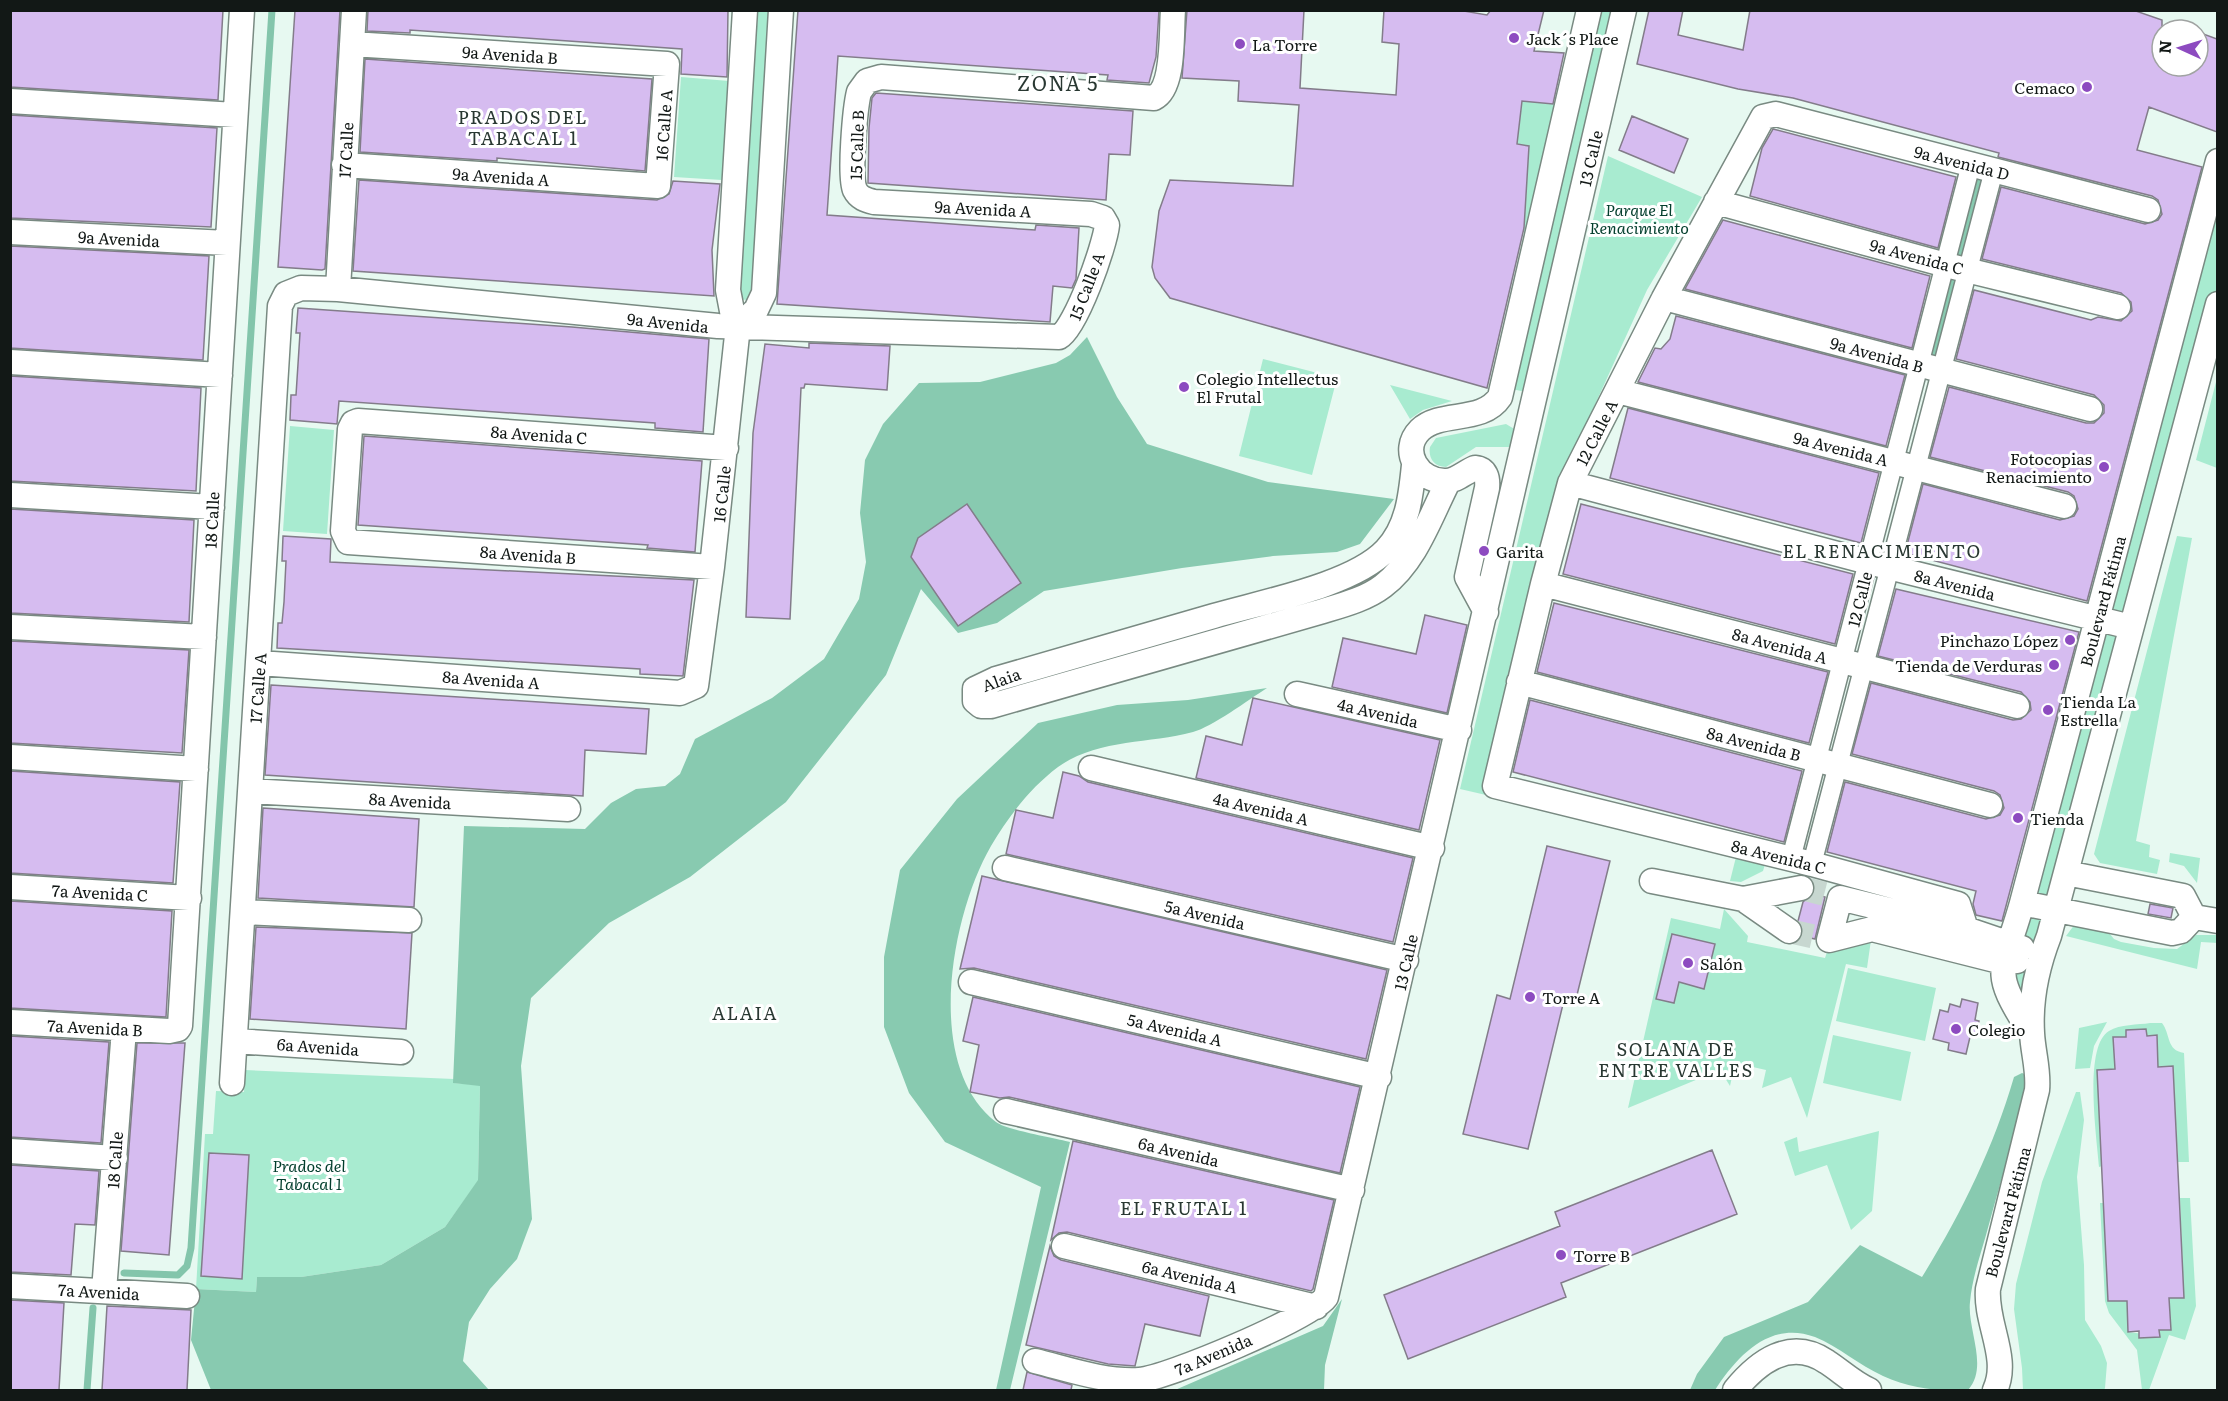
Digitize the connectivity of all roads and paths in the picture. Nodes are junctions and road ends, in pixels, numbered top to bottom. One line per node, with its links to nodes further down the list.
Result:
1 (242, 10): 12 (street, 18 Calle)
2 (354, 10): 8 (street, 17 Calle)
3 (745, 10): 29 (street, 16 Calle)
4 (781, 10): 29 (street)
5 (1173, 10): 17 (street, 15 Calle B)
6 (1589, 10): 35 (street, 13 Calle)
7 (1624, 10): 37 (street, 13 Calle)
8 (352, 44): 9 (street, 9a Avenida B); 14 (street, 17 Calle)
9 (668, 64): 16 (street, 16 Calle A)
10 (10, 101): 12 (street)
11 (1776, 114): 15 (street, 9a Avenida D); 18 (street, 12 Calle A)
12 (236, 115): 22 (street, 18 Calle)
13 (2217, 161): 53 (street, Boulevard Fátima)
14 (344, 165): 16 (street, 9a Avenida A); 24 (street, 17 Calle)
15 (1982, 167): 19 (street, 9a Avenida D); 23 (street, 12 Calle); 23 (street, 12 Calle)
16 (658, 186)
17 (857, 194): 20 (street, 9a Avenida A)
18 (1716, 202): 23 (street, 9a Avenida C); 26 (street, 12 Calle A)
19 (2148, 210)
20 (1107, 225): 30 (street, 15 Calle A)
21 (10, 232): 22 (street, 9a Avenida)
22 (227, 243): 33 (street, 18 Calle)
23 (1956, 267): 28 (street, 9a Avenida C); 32 (street, 12 Calle); 32 (street, 12 Calle)
24 (338, 289): 25 (street, 9a Avenida); 29 (street, 9a Avenida)
25 (286, 294): 58 (street, 17 Calle A)
26 (1664, 298): 32 (street, 9a Avenida B); 34 (street, 12 Calle A)
27 (2217, 304): 55 (street, Boulevard Fátima)
28 (2118, 307)
29 (738, 326): 30 (street, 9a Avenida); 38 (street, 16 Calle)
30 (1053, 338)
31 (10, 362): 33 (street)
32 (1930, 368): 36 (street, 9a Avenida B); 40 (street, 12 Calle); 40 (street, 12 Calle)
33 (220, 375): 47 (street, 18 Calle)
34 (1617, 391): 40 (street, 9a Avenida A); 43 (street, 12 Calle A)
35 (1497, 401): 37 (street); 41 (street)
36 (2090, 409)
37 (1532, 410): 39 (street, 13 Calle)
38 (726, 448): 48 (street, 8a Avenida C); 50 (street, 16 Calle)
39 (1523, 451): 42 (street); 52 (street, 13 Calle)
40 (1905, 464): 46 (street, 9a Avenida A); 49 (street, 12 Calle); 49 (street, 12 Calle)
41 (1414, 465): 44 (street); 44 (street, Alaia)
42 (1475, 468): 44 (street); 52 (street)
43 (1570, 483): 49 (street, 8a Avenida); 51 (street, 12 Calle A)
44 (1443, 492)
45 (10, 495): 47 (street)
46 (2064, 506)
47 (212, 507): 56 (street, 18 Calle)
48 (346, 539): 50 (street, 8a Avenida B)
49 (1879, 565): 53 (street, 8a Avenida); 59 (street, 12 Calle)
50 (712, 567): 57 (street, 16 Calle)
51 (1543, 584): 59 (street, 8a Avenida A); 60 (street, 12 Calle A)
52 (1486, 612): 63 (street, 13 Calle)
53 (2097, 618): 55 (street, 8a Avenida); 82 (street, Boulevard Fátima)
54 (10, 627): 56 (street)
55 (2131, 627): 75 (street, Boulevard Fátima)
56 (204, 637): 67 (street, 18 Calle)
57 (700, 662): 58 (street, 8a Avenida A)
58 (259, 663): 69 (street, 17 Calle A)
59 (1854, 664): 62 (street, 8a Avenida A); 65 (street, 12 Calle)
60 (1519, 682): 65 (street, 8a Avenida B); 68 (street, 12 Calle A)
61 (1297, 694): 63 (street, 4a Avenida)
62 (2017, 706)
63 (1459, 730): 72 (street, 13 Calle)
64 (10, 758): 67 (street)
65 (1828, 762): 70 (street, 8a Avenida B); 73 (street, 12 Calle)
66 (1091, 768): 72 (street, 4a Avenida A)
67 (196, 769): 80 (street, 18 Calle)
68 (1495, 786): 73 (street, 8a Avenida C)
69 (251, 791): 71 (street, 8a Avenida); 84 (street, 17 Calle A)
70 (1990, 805)
71 (568, 809)
72 (1432, 848): 93 (street, 13 Calle)
73 (1802, 862): 90 (street, 8a Avenida C)
74 (1005, 868): 93 (street, 5a Avenida)
75 (2066, 873): 77 (street); 83 (street, Boulevard Fátima)
76 (1652, 881): 81 (street)
77 (2117, 883): 86 (street); 88 (street)
78 (10, 887): 80 (street, 7a Avenida C)
79 (1801, 888): 81 (street)
80 (189, 898): 97 (street, 18 Calle)
81 (1743, 899): 89 (street)
82 (2022, 903): 83 (street); 91 (street, Boulevard Fátima)
83 (2056, 909): 88 (street); 92 (street, Boulevard Fátima)
84 (243, 912): 87 (street); 99 (street, 17 Calle A)
85 (1875, 918): 85 (street); 90 (street)
86 (2206, 919): 88 (street)
87 (409, 920)
88 (2111, 920)
89 (1789, 931)
90 (1963, 940): 91 (street)
91 (2006, 953): 92 (street); 98 (street, Boulevard Fátima)
92 (2041, 956): 98 (street, Boulevard Fátima)
93 (1406, 960): 101 (street, 13 Calle)
94 (970, 982): 101 (street, 5a Avenida A)
95 (10, 1022): 96 (street, 7a Avenida B)
96 (124, 1029): 97 (street, 7a Avenida B); 105 (street, 18 Calle)
97 (178, 1029)
98 (2032, 1034): 116 (street, Boulevard Fátima)
99 (235, 1041): 100 (street, 6a Avenida); 102 (street, 17 Calle A)
100 (401, 1052)
101 (1379, 1077): 106 (street, 13 Calle)
102 (232, 1083)
103 (1006, 1111): 106 (street, 6a Avenida)
104 (10, 1151): 105 (street)
105 (115, 1158): 109 (street, 18 Calle)
106 (1352, 1191): 111 (street, 13 Calle)
107 (1064, 1246): 111 (street, 6a Avenida A)
108 (10, 1286): 109 (street, 7a Avenida)
109 (104, 1291): 110 (street, 7a Avenida)
110 (187, 1296)
111 (1316, 1307): 113 (street, 7a Avenida)
112 (1035, 1360): 113 (street, 7a Avenida)
113 (1095, 1383)
114 (1735, 1390): 115 (street)
115 (1869, 1390)
116 (1995, 1390)

